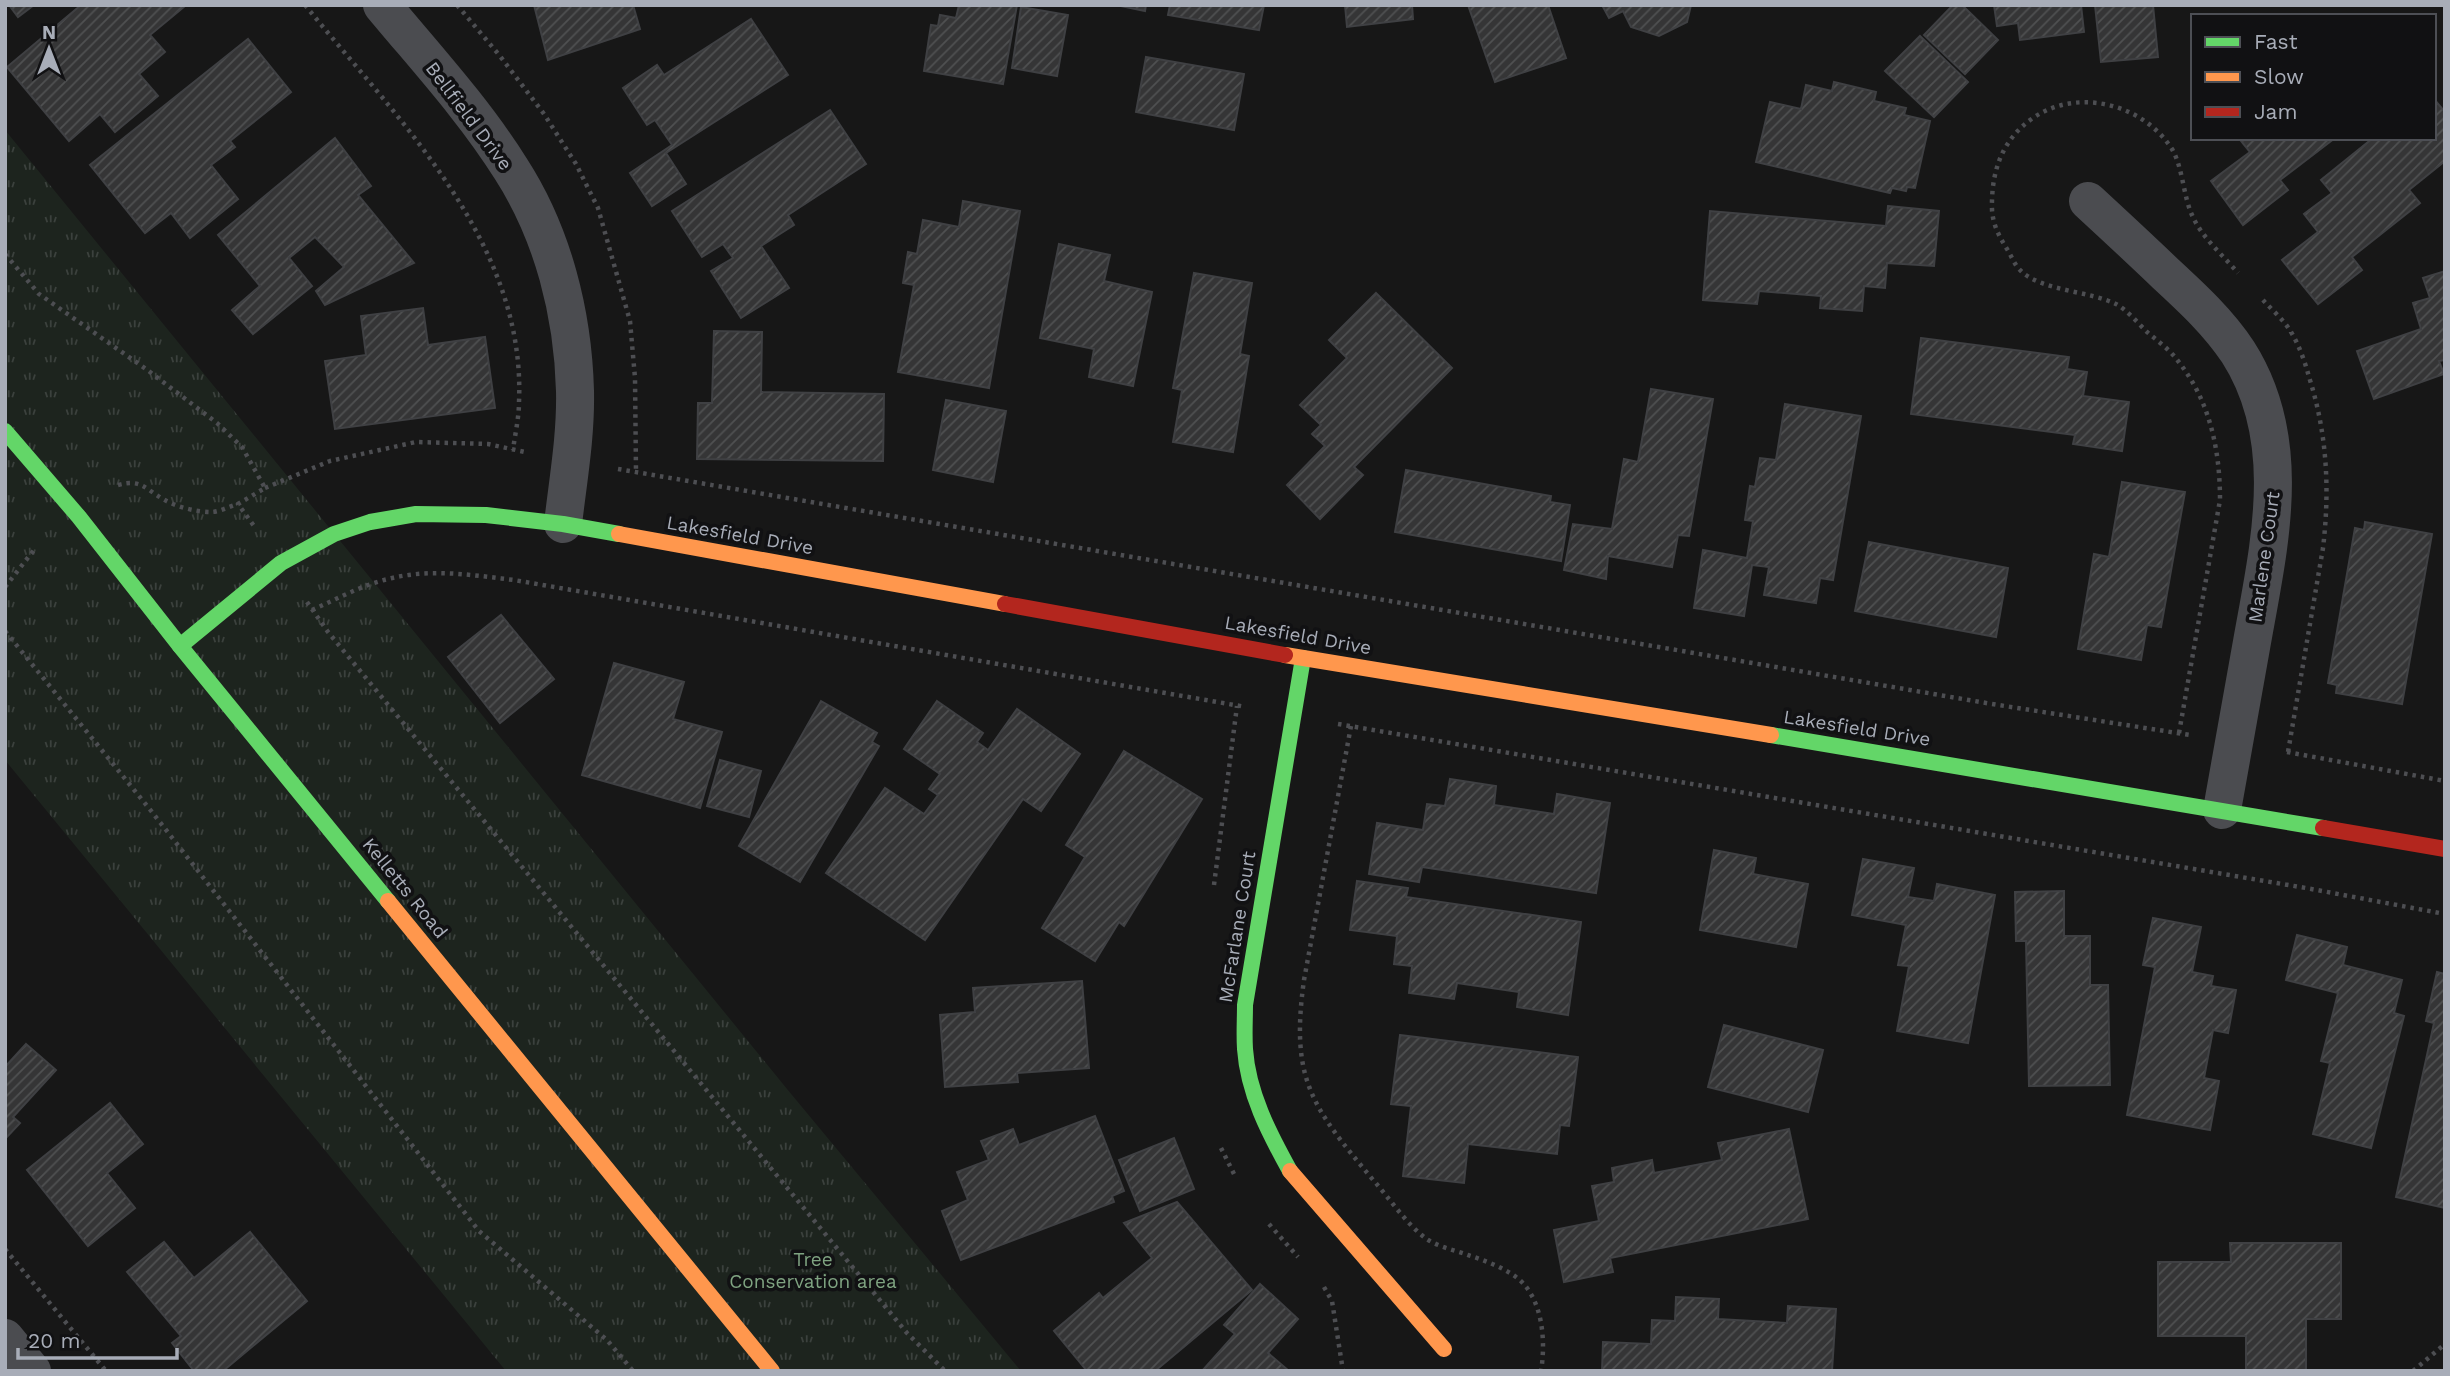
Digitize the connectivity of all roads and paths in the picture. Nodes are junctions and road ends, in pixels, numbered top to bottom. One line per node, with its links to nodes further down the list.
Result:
1 (304, 5): 8 (path)
2 (382, 5): 14 (street, Bellfield Drive)
3 (2088, 201): 31 (street, Marlene Court)
4 (5, 254): 12 (path)
5 (2245, 280): 26 (path)
6 (2254, 291): 29 (path)
7 (5, 431): 21 (street, Kelletts Road)
8 (513, 450): 9 (path); 12 (path)
9 (533, 453)
10 (611, 467): 26 (path)
11 (118, 485): 13 (path)
12 (265, 488): 13 (path)
13 (238, 504): 15 (path)
14 (563, 524): 21 (street, Lakesfield Drive); 22 (street, Lakesfield Drive)
15 (255, 527)
16 (34, 550): 17 (path)
17 (5, 587)
18 (301, 593): 19 (path)
19 (312, 610): 23 (path); 42 (path)
20 (5, 631): 40 (path)
21 (180, 646): 41 (street, Kelletts Road)
22 (1303, 658): 31 (street, Lakesfield Drive); 37 (street, McFarlane Court)
23 (1257, 709)
24 (1331, 723): 25 (path)
25 (1351, 726): 33 (path); 43 (path)
26 (2179, 733): 27 (path)
27 (2201, 738)
28 (2274, 750): 29 (path)
29 (2288, 752): 30 (path)
30 (2445, 781)
31 (2222, 810): 32 (street, Lakesfield Drive)
32 (2445, 849)
33 (2445, 914)
34 (5, 1249): 39 (path)
35 (5, 1338): 38 (street)
36 (2445, 1344): 44 (path)
37 (1444, 1349)
38 (32, 1371)
39 (106, 1371)
40 (633, 1371)
41 (772, 1371)
42 (946, 1371)
43 (1541, 1371)
44 (2413, 1371)

